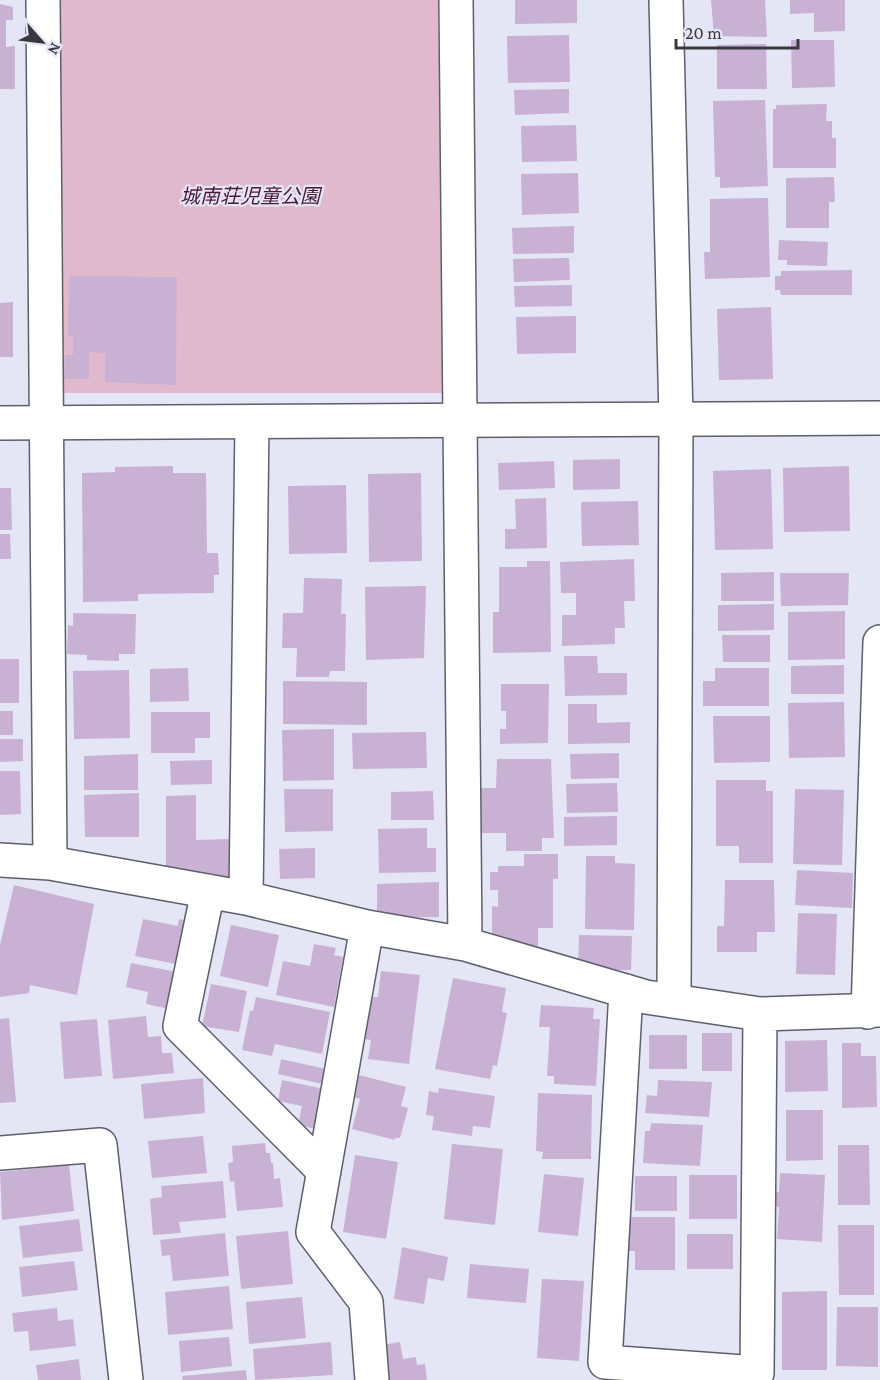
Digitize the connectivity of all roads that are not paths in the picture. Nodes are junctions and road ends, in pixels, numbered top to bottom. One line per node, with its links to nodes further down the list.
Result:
1 (43, 0): 9 (street)
2 (456, 0): 6 (street)
3 (666, 0): 5 (street)
4 (880, 418): 5 (street)
5 (676, 419): 6 (street); 18 (street)
6 (459, 421): 7 (street); 16 (street)
7 (252, 422): 9 (street); 14 (street)
8 (0, 423): 9 (street)
9 (45, 423): 12 (street)
10 (880, 642): 19 (street)
11 (0, 860): 12 (street)
12 (50, 864): 13 (street)
13 (208, 891): 14 (street); 22 (street)
14 (246, 898): 15 (street)
15 (367, 927): 16 (street); 22 (street)
16 (465, 945): 17 (street)
17 (626, 991): 18 (street); 20 (street)
18 (674, 1001): 20 (street)
19 (874, 1011): 20 (street)
20 (760, 1014)
21 (0, 1153): 23 (street)
22 (324, 1171): 24 (street)
23 (126, 1380)
24 (372, 1380)

